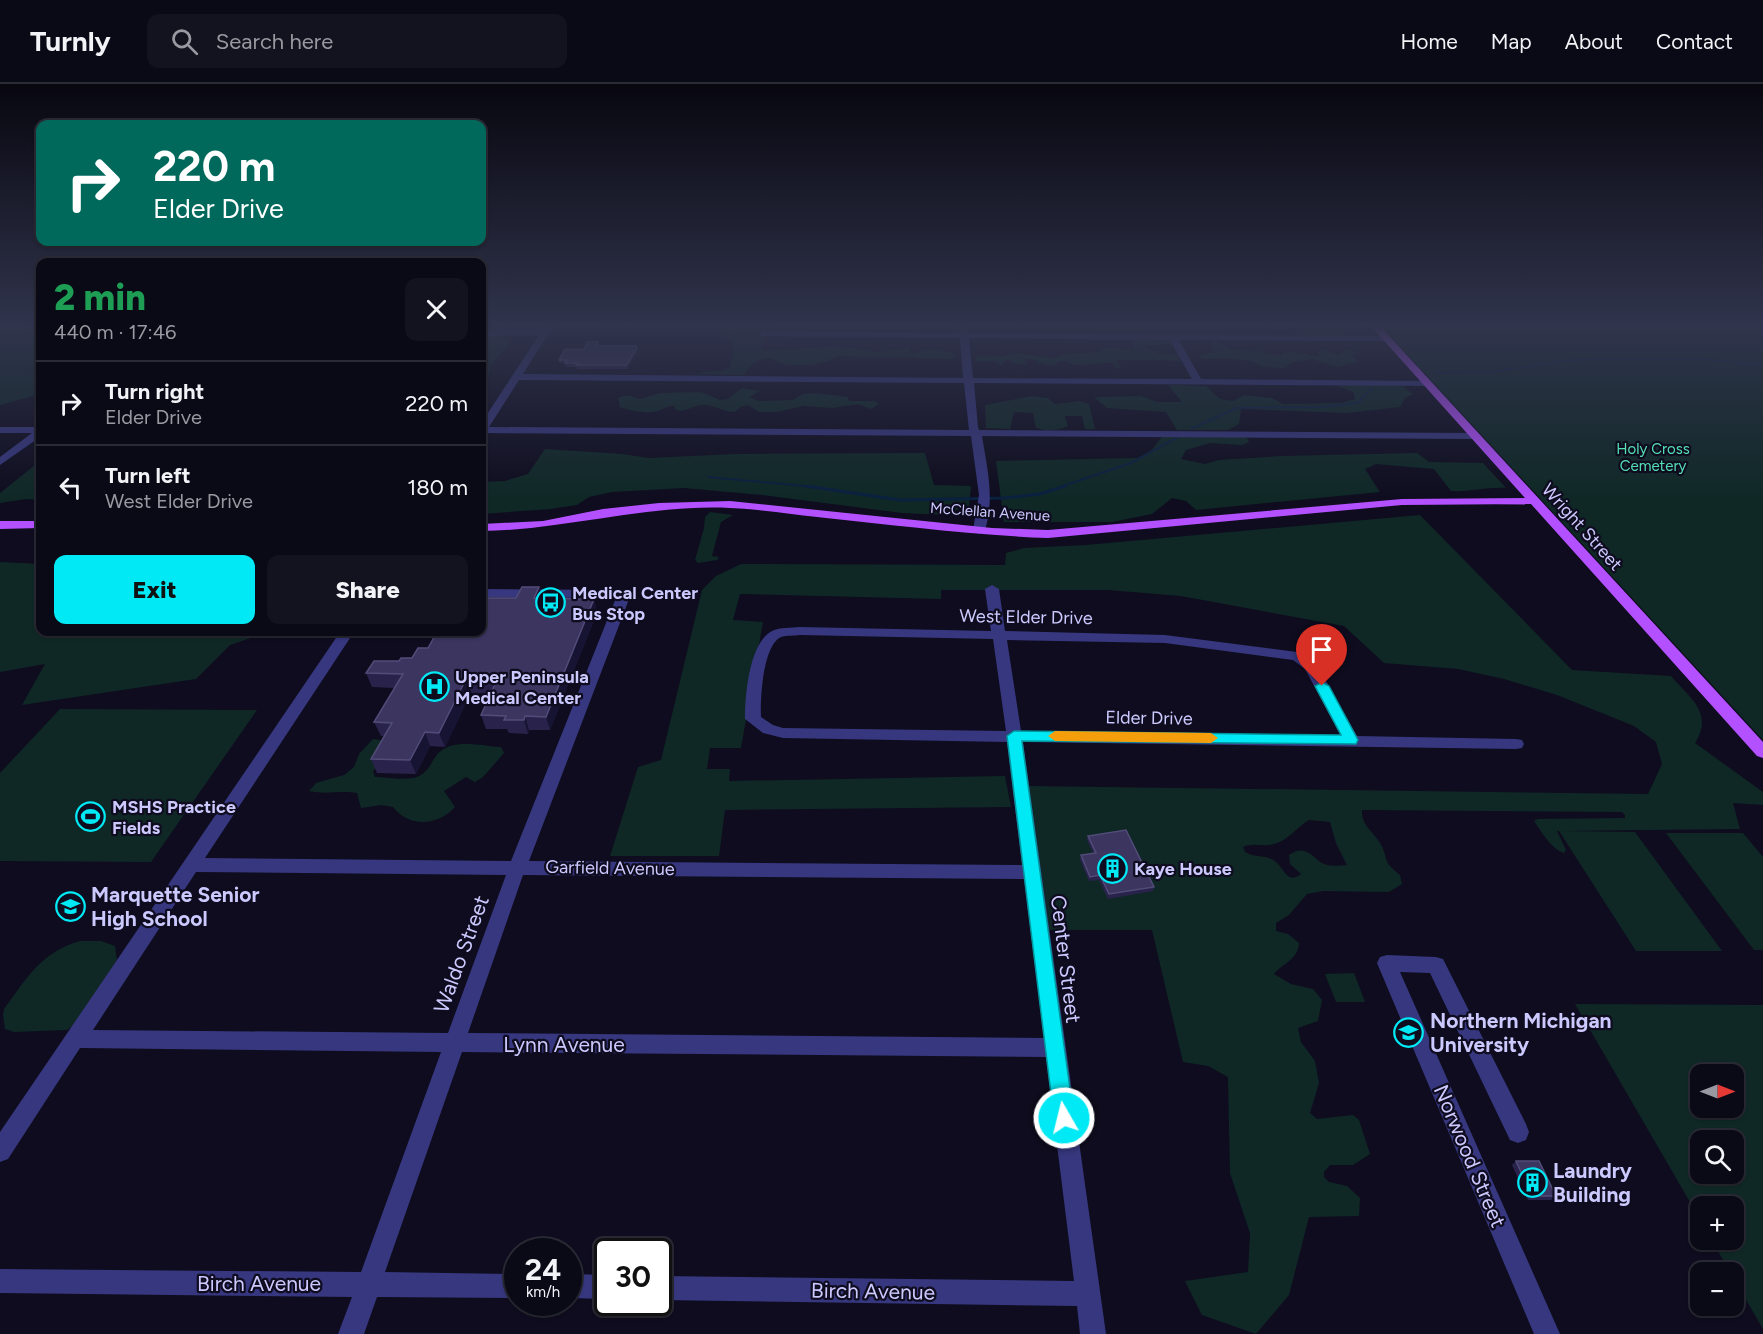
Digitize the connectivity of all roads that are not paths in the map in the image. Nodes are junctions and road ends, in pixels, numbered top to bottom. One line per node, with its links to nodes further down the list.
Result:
1 (512, 383): 5 (street)
2 (968, 383): 10 (street)
3 (1351, 383): 4 (street)
4 (1427, 384): 11 (main road, Wright Street)
5 (486, 423)
6 (486, 429): 10 (street)
7 (0, 430): 8 (street)
8 (36, 431)
9 (36, 434): 12 (street)
10 (976, 434): 11 (street); 14 (street)
11 (1475, 436): 13 (main road, Wright Street)
12 (0, 462)
13 (1534, 501): 14 (main road, McClellan Avenue); 26 (main road, Wright Street)
14 (982, 524): 17 (main road, McClellan Avenue)
15 (0, 525): 16 (main road)
16 (36, 525)
17 (486, 528)
18 (992, 589): 20 (street, Center Street)
19 (486, 593): 28 (street, Waldo Street)
20 (999, 634): 22 (street, West Elder Drive); 23 (street, Center Street); 24 (street, West Elder Drive)
21 (344, 636): 27 (street)
22 (783, 733): 23 (street, Elder Drive)
23 (1014, 736): 24 (street, Elder Drive); 29 (street, Center Street)
24 (1351, 740): 25 (street, Elder Drive)
25 (1516, 744)
26 (1763, 752)
27 (189, 865): 28 (street, Garfield Avenue); 30 (street)
28 (517, 868): 29 (street, Garfield Avenue); 31 (street, Waldo Street)
29 (1032, 872): 32 (street, Center Street)
30 (75, 1039): 31 (street, Lynn Avenue); 34 (street)
31 (454, 1043): 32 (street, Lynn Avenue); 36 (street, Waldo Street)
32 (1054, 1048): 39 (street, Center Street)
33 (1518, 1132): 42 (street, Norwood Street)
34 (0, 1152)
35 (0, 1281): 36 (street, Birch Avenue)
36 (369, 1283): 37 (street, Birch Avenue); 40 (street, Waldo Street)
37 (504, 1286)
38 (672, 1288): 39 (street, Birch Avenue)
39 (1087, 1294): 41 (street, Center Street)
40 (351, 1334)
41 (1093, 1334)
42 (1547, 1334)

